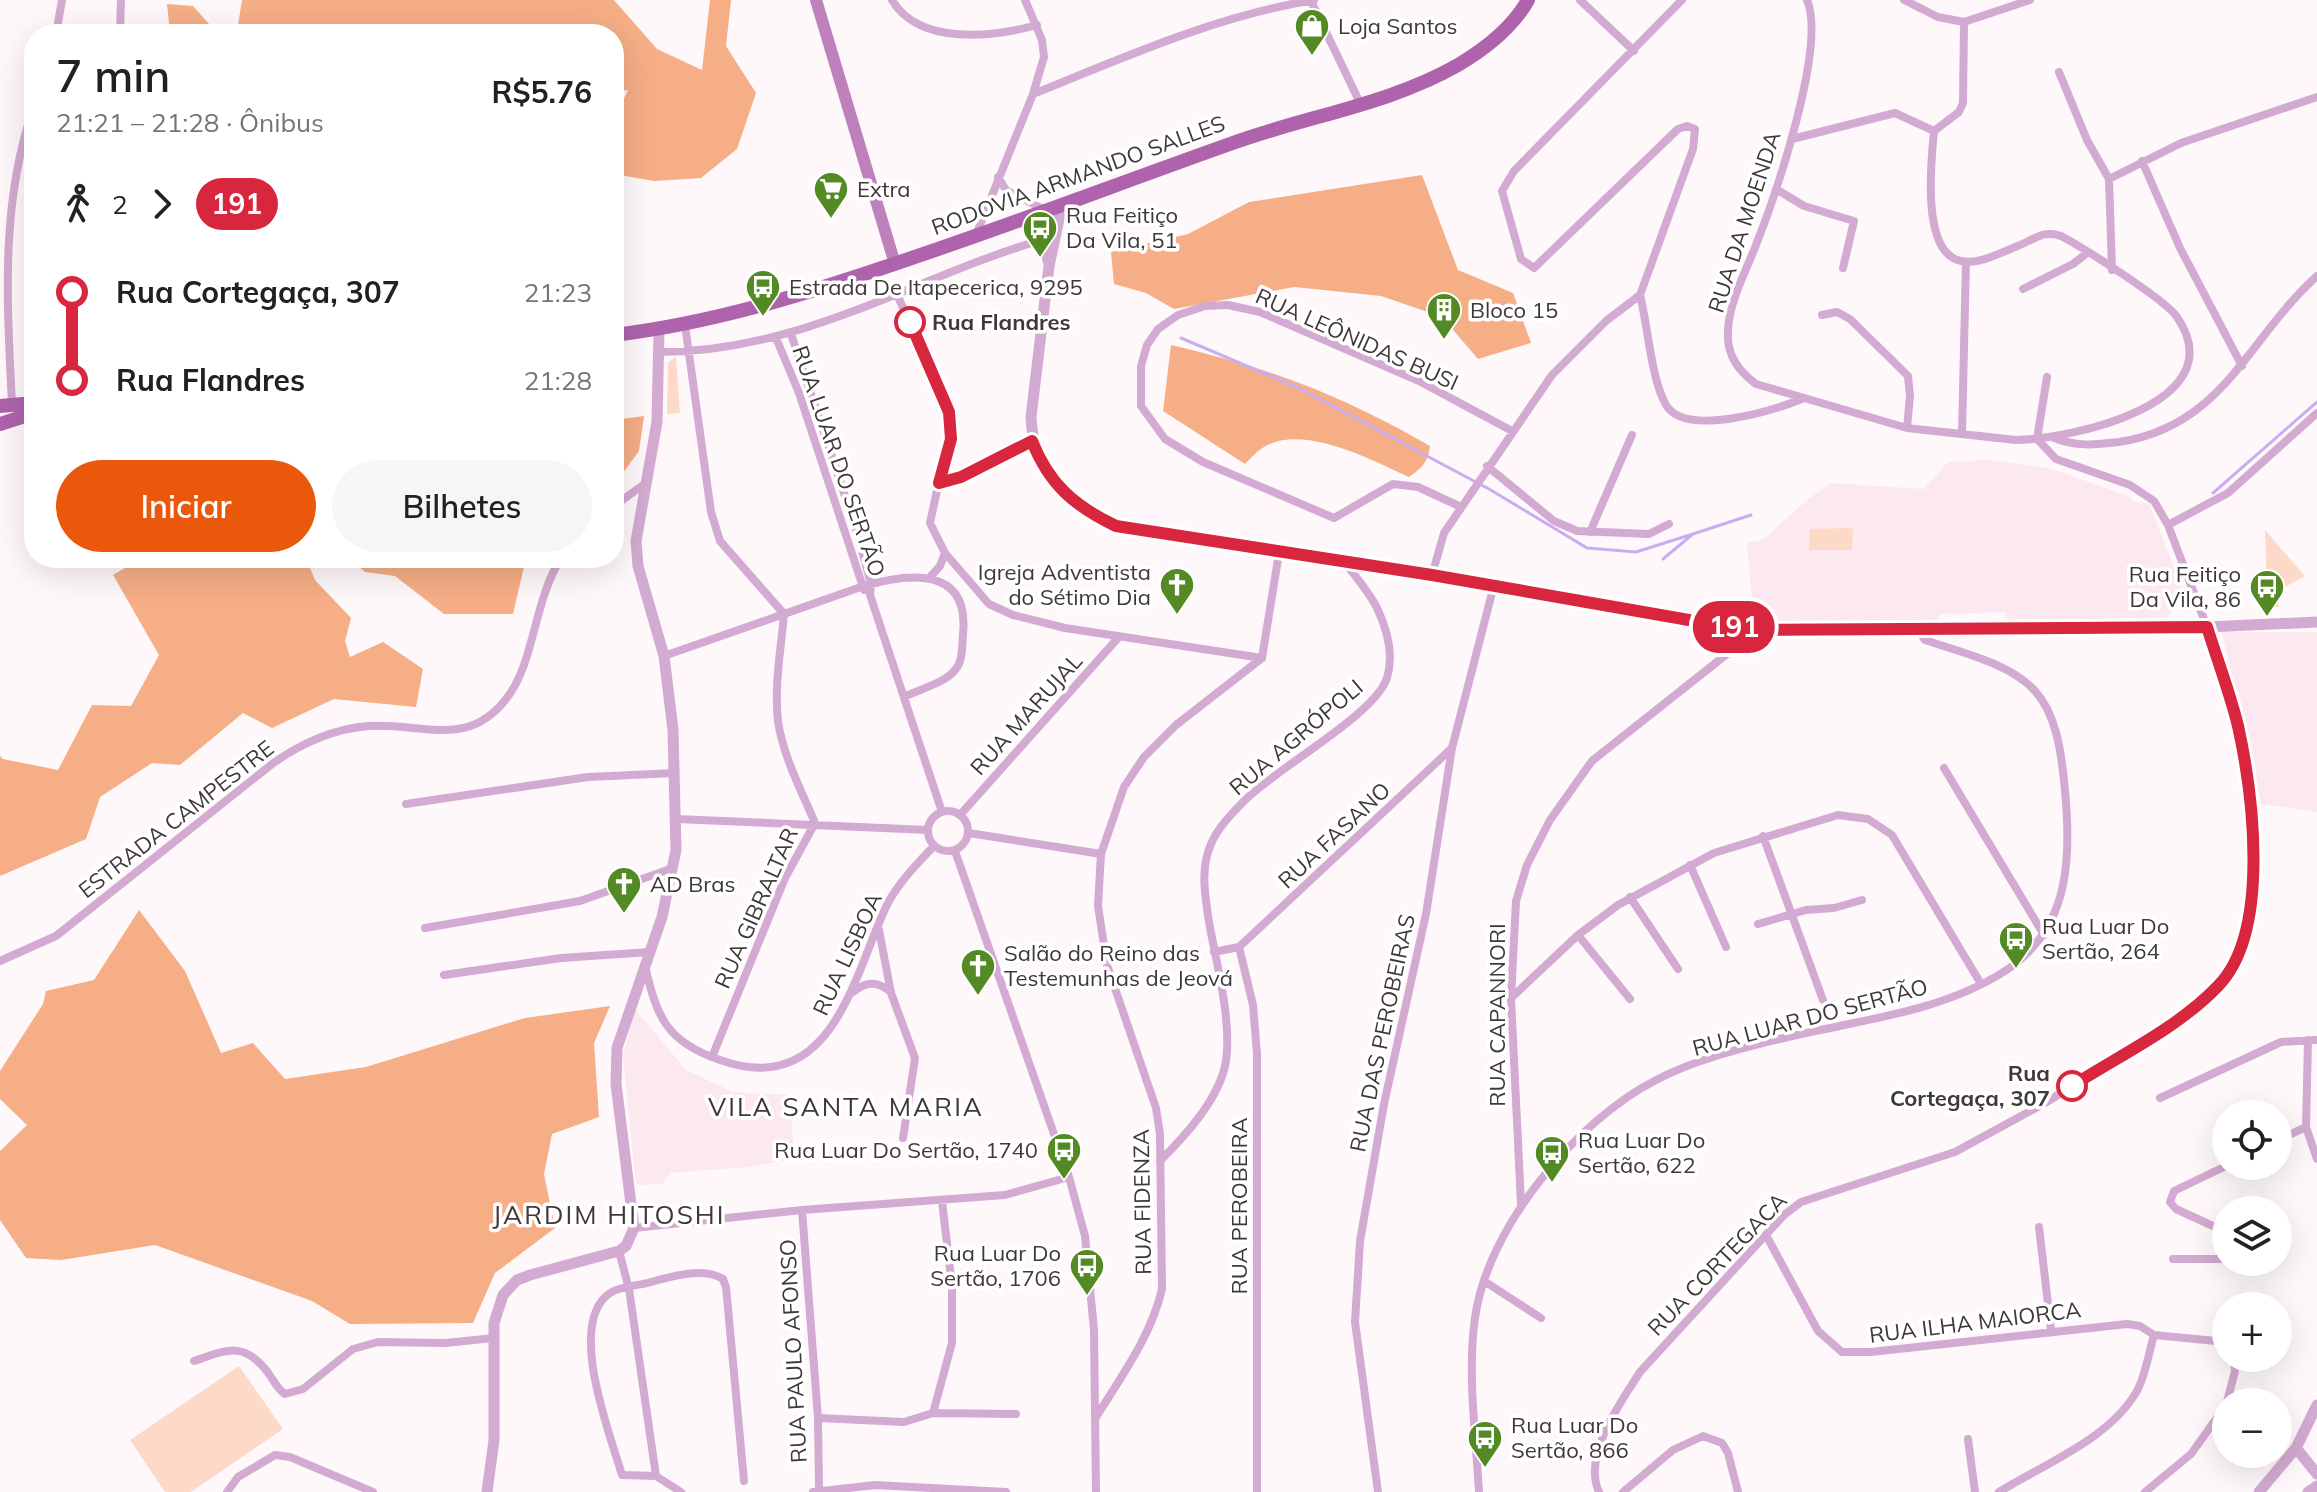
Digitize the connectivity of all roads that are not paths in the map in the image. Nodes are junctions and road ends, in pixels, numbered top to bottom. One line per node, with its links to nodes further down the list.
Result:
1 (62, 0): 14 (street)
2 (121, 0): 15 (street)
3 (816, 0): 39 (main road)
4 (892, 0): 16 (street)
5 (1025, 0): 16 (street)
6 (1312, 0): 19 (street); 22 (street)
7 (1528, 0): 22 (main road, RODOVIA ARMANDO SALLES)
8 (1682, 0): 17 (street)
9 (1807, 0): 25 (street, RUA DA MOENDA)
10 (1904, 0): 13 (street)
11 (2030, 0): 13 (street)
12 (1584, 1): 17 (street)
13 (1964, 22): 24 (street)
14 (58, 24)
15 (120, 24)
16 (1037, 25): 19 (street)
17 (1634, 51): 45 (street)
18 (2059, 72): 29 (street)
19 (1033, 94): 28 (street)
20 (2317, 97): 21 (street)
21 (2303, 103): 23 (street); 27 (street)
22 (1361, 105): 31 (main road, RODOVIA ARMANDO SALLES)
23 (2317, 107)
24 (1934, 131): 25 (street); 38 (street)
25 (1792, 139): 30 (street, RUA DA MOENDA)
26 (24, 148): 58 (street)
27 (2142, 161): 29 (street); 55 (street)
28 (998, 177): 32 (street); 35 (street)
29 (2109, 179): 42 (street)
30 (1776, 189): 41 (street); 57 (street, RUA DA MOENDA)
31 (1062, 205): 32 (main road, RODOVIA ARMANDO SALLES); 34 (street)
32 (1046, 210): 33 (main road, RODOVIA ARMANDO SALLES)
33 (1021, 219): 35 (main road, RODOVIA ARMANDO SALLES); 36 (street)
34 (1057, 235): 36 (street); 40 (street)
35 (976, 236): 39 (main road, RODOVIA ARMANDO SALLES)
36 (1044, 239): 40 (street); 46 (street)
37 (2087, 253): 38 (street); 42 (street); 44 (street)
38 (1966, 262): 66 (street)
39 (895, 264): 48 (main road, RODOVIA ARMANDO SALLES)
40 (1049, 266): 70 (street)
41 (1843, 268)
42 (2112, 270): 68 (street, RUA DA MOENDA)
43 (2317, 276): 55 (street, RUA DA MOENDA)
44 (2023, 289)
45 (1640, 295): 57 (street); 64 (street)
46 (898, 297): 51 (street); 73 (street)
47 (1822, 315): 63 (street)
48 (685, 325): 49 (main road, RODOVIA ARMANDO SALLES); 53 (street)
49 (659, 330): 50 (main road, RODOVIA ARMANDO SALLES); 54 (street)
50 (624, 334)
51 (791, 334): 52 (street); 60 (street, RUA LUAR DO SERTÃO)
52 (776, 338): 53 (street); 61 (street, RUA LUAR DO SERTÃO)
53 (689, 351): 54 (street); 91 (street)
54 (659, 352): 72 (street)
55 (2242, 366): 68 (street, RUA DA MOENDA)
56 (2047, 377): 69 (street)
57 (1802, 399): 63 (street, RUA DA MOENDA)
58 (13, 410): 62 (main road); 65 (main road)
59 (2317, 413): 77 (street)
60 (818, 415): 61 (street); 85 (street, RUA LUAR DO SERTÃO)
61 (808, 420): 88 (street, RUA LUAR DO SERTÃO)
62 (0, 424)
63 (1907, 428): 66 (street, RUA DA MOENDA)
64 (1512, 431): 71 (street); 75 (street, RUA LEÔNIDAS BUSI)
65 (0, 432)
66 (1962, 434): 69 (street, RUA DA MOENDA)
67 (1632, 435): 78 (street)
68 (2051, 436): 69 (street, RUA DA MOENDA)
69 (2037, 439): 77 (street, RUA CORTEGACA)
70 (1032, 441): 73 (street); 80 (street)
71 (1487, 466): 75 (street); 78 (street)
72 (648, 482): 74 (street); 97 (street)
73 (939, 483): 79 (street)
74 (624, 499)
75 (1461, 507): 83 (street)
76 (1669, 524): 78 (street)
77 (2168, 525): 93 (street, RUA CORTEGACA)
78 (1590, 532)
79 (945, 553): 84 (street); 87 (street)
80 (1279, 553): 81 (street); 98 (street)
81 (1345, 563): 83 (street); 127 (street, RUA AGRÓPOLI)
82 (556, 568): 128 (street, ESTRADA CAMPESTRE)
83 (1432, 575): 86 (street)
84 (930, 577): 85 (street); 90 (street)
85 (871, 584): 88 (street); 89 (street, RUA LUAR DO SERTÃO)
86 (1494, 585): 94 (street); 100 (street, RUA DAS PEROBEIRAS)
87 (973, 586): 90 (street); 96 (street)
88 (861, 587): 89 (street, RUA LUAR DO SERTÃO); 91 (street)
89 (870, 595): 99 (street, RUA LUAR DO SERTÃO)
90 (961, 602): 99 (street)
91 (784, 614): 97 (street); 107 (street, RUA GIBRALTAR)
92 (2317, 622): 93 (street)
93 (2207, 627): 95 (street); 154 (street, RUA CORTEGACA)
94 (1746, 630): 95 (street); 135 (street, RUA CAPANNORI)
95 (1918, 632): 123 (street, RUA LUAR DO SERTÃO)
96 (1118, 638): 98 (street); 105 (street, RUA MARUJAL)
97 (664, 656): 102 (street)
98 (1262, 658): 113 (street, RUA FIDENZA)
99 (906, 696): 104 (street, RUA LUAR DO SERTÃO)
100 (1452, 748): 124 (street, RUA FASANO); 187 (street, RUA DAS PEROBEIRAS)
101 (1944, 768): 123 (street)
102 (675, 773): 103 (street); 106 (street)
103 (406, 804)
104 (942, 812): 105 (street); 108 (street)
105 (960, 815): 109 (street)
106 (676, 819): 107 (street); 115 (street)
107 (815, 823): 108 (street); 139 (street, RUA GIBRALTAR)
108 (928, 830): 111 (street)
109 (969, 833): 112 (street); 113 (street)
110 (1763, 836): 114 (street); 118 (street); 132 (street)
111 (934, 846): 112 (street); 121 (street, RUA LISBOA)
112 (955, 851): 147 (street)
113 (1101, 854): 145 (street, RUA FIDENZA)
114 (1690, 865): 116 (street); 125 (street)
115 (673, 868): 120 (street); 126 (street)
116 (1630, 897): 122 (street); 130 (street)
117 (1862, 900): 118 (street)
118 (1794, 914): 119 (street); 137 (street)
119 (1758, 924)
120 (425, 928)
121 (878, 928): 133 (street, RUA LISBOA); 134 (street)
122 (1578, 935): 135 (street); 136 (street)
123 (2044, 935): 132 (street, RUA LUAR DO SERTÃO)
124 (1239, 947): 127 (street); 186 (street, RUA PEROBEIRA)
125 (1726, 947)
126 (650, 952): 129 (street); 131 (street)
127 (1214, 952): 145 (street, RUA AGRÓPOLI)
128 (0, 961)
129 (645, 966): 139 (street, RUA LISBOA); 153 (street)
130 (1678, 969)
131 (444, 975)
132 (1981, 984): 149 (street, RUA LUAR DO SERTÃO)
133 (852, 993): 134 (street); 139 (street, RUA LISBOA)
134 (891, 993): 143 (street)
135 (1511, 998): 149 (street, RUA CAPANNORI)
136 (1630, 999)
137 (1823, 1000)
138 (2312, 1040): 140 (street); 141 (street)
139 (712, 1057)
140 (2160, 1098)
141 (2306, 1127): 142 (street); 144 (street)
142 (2292, 1134)
143 (903, 1138)
144 (2317, 1159)
145 (1160, 1161): 170 (street, RUA FIDENZA)
146 (2212, 1173): 151 (street)
147 (1069, 1177): 148 (street); 170 (street)
148 (942, 1201): 150 (street); 167 (street)
149 (1521, 1204): 158 (street, RUA LUAR DO SERTÃO)
150 (802, 1210): 153 (street); 169 (street, RUA PAULO AFONSO)
151 (2212, 1226)
152 (2039, 1227): 161 (street)
153 (634, 1228): 155 (street)
154 (1766, 1235): 161 (street, RUA ILHA MAIORCA); 189 (street, RUA CORTEGACA)
155 (619, 1251): 159 (street); 163 (street)
156 (2173, 1259): 157 (street)
157 (2212, 1259)
158 (1484, 1281): 160 (street); 188 (street, RUA LUAR DO SERTÃO)
159 (629, 1289): 175 (street); 175 (street); 176 (street)
160 (1541, 1318)
161 (2051, 1330): 162 (street, RUA ILHA MAIORCA)
162 (2154, 1335): 164 (street, RUA ILHA MAIORCA); 193 (street)
163 (494, 1338): 165 (street); 183 (street)
164 (2212, 1341)
165 (194, 1361)
166 (2317, 1405): 173 (street)
167 (933, 1413): 168 (street); 169 (street)
168 (1016, 1414)
169 (818, 1418): 179 (street, RUA PAULO AFONSO)
170 (1095, 1419): 185 (street)
171 (2212, 1424): 194 (street)
172 (1968, 1439): 192 (street)
173 (2296, 1448): 174 (street); 195 (street)
174 (2317, 1474)
175 (656, 1476): 184 (street)
176 (744, 1481)
177 (2317, 1486): 196 (street)
178 (928, 1489): 179 (street); 180 (street)
179 (816, 1491)
180 (1002, 1491)
181 (227, 1492): 182 (street)
182 (373, 1492)
183 (487, 1492)
184 (681, 1492)
185 (1096, 1492)
186 (1257, 1492)
187 (1378, 1492)
188 (1479, 1492)
189 (1599, 1492)
190 (1623, 1492): 191 (street)
191 (1738, 1492)
192 (1975, 1492)
193 (1999, 1492)
194 (2145, 1492)
195 (2259, 1492)
196 (2308, 1492)

